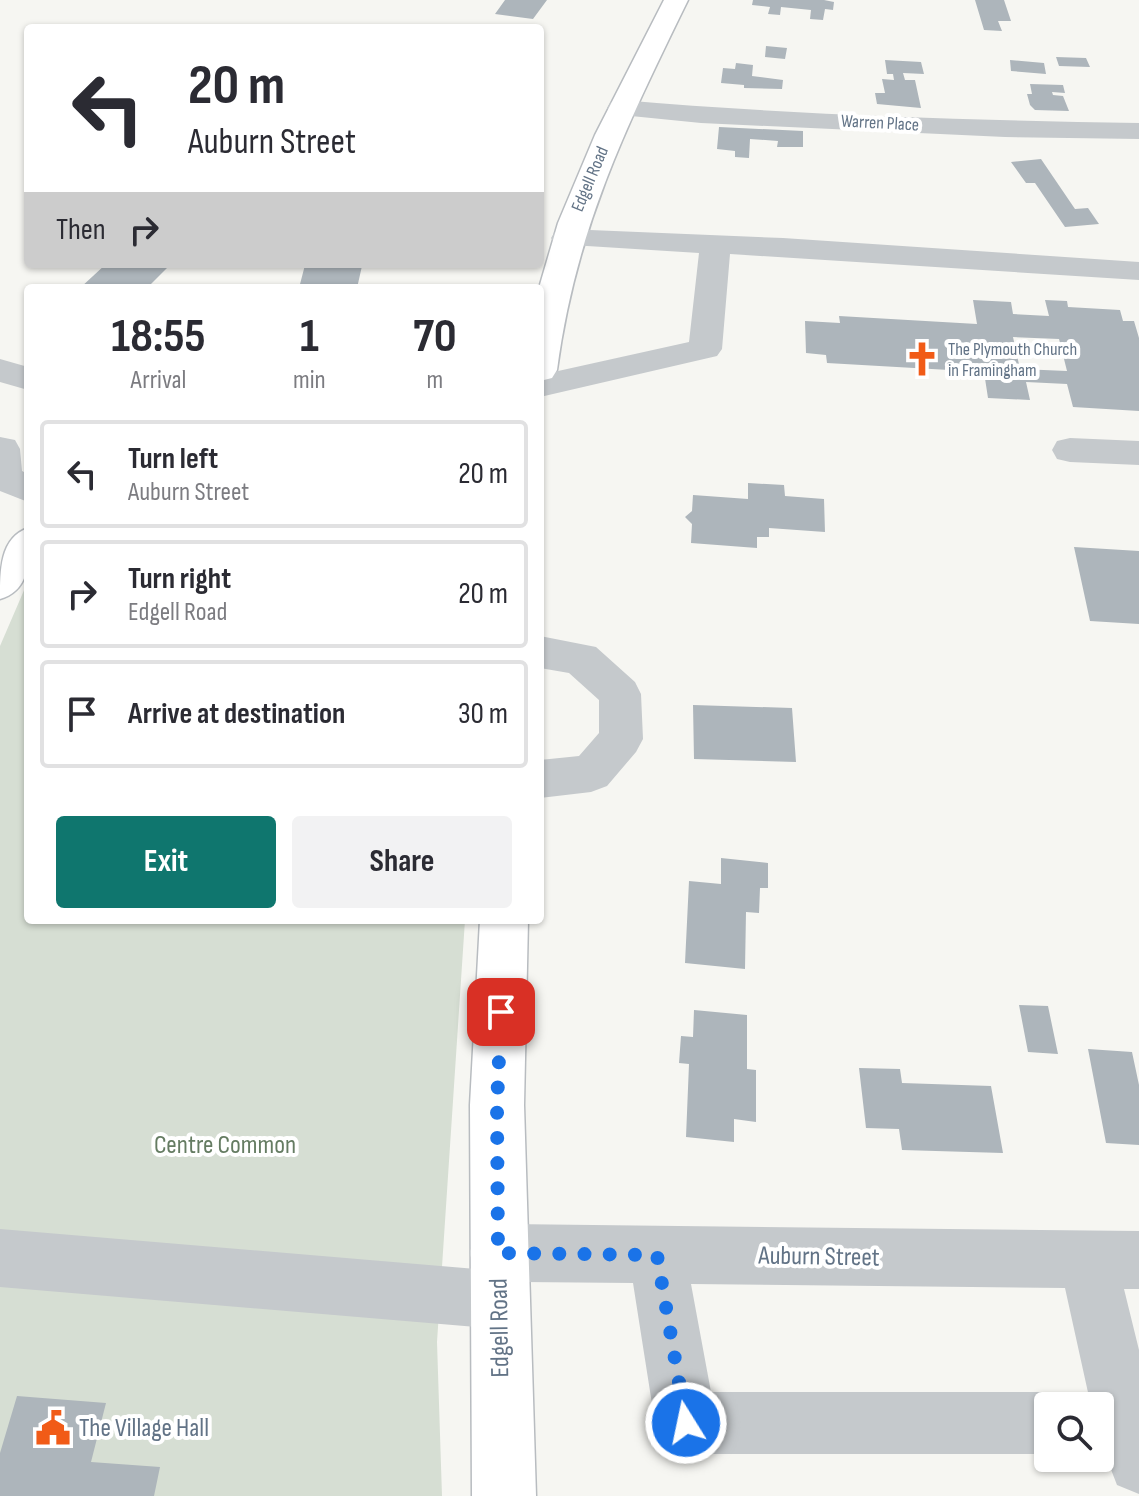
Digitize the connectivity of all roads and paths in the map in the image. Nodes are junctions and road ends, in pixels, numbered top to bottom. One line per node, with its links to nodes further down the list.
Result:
1 (676, 0): 2 (main road, Edgell Road)
2 (621, 108): 3 (street, Warren Place); 4 (main road, Edgell Road)
3 (1139, 131)
4 (558, 234): 5 (street); 7 (main road, Edgell Road)
5 (715, 244): 6 (street); 10 (street)
6 (1139, 271)
7 (544, 322)
8 (0, 370): 9 (street)
9 (24, 378)
10 (544, 385)
11 (10, 441): 14 (street)
12 (1070, 450): 13 (street)
13 (1139, 453)
14 (24, 487)
15 (24, 548): 16 (main road)
16 (0, 584)
17 (544, 653): 18 (street)
18 (544, 779)
19 (504, 924): 23 (main road, Edgell Road)
20 (657, 1255): 22 (street, Auburn Street); 23 (street, Auburn Street); 24 (street)
21 (0, 1258): 23 (street, Auburn Street)
22 (1113, 1260): 25 (street)
23 (499, 1277): 26 (main road, Edgell Road)
24 (1034, 1423)
25 (1122, 1436)
26 (504, 1496)

